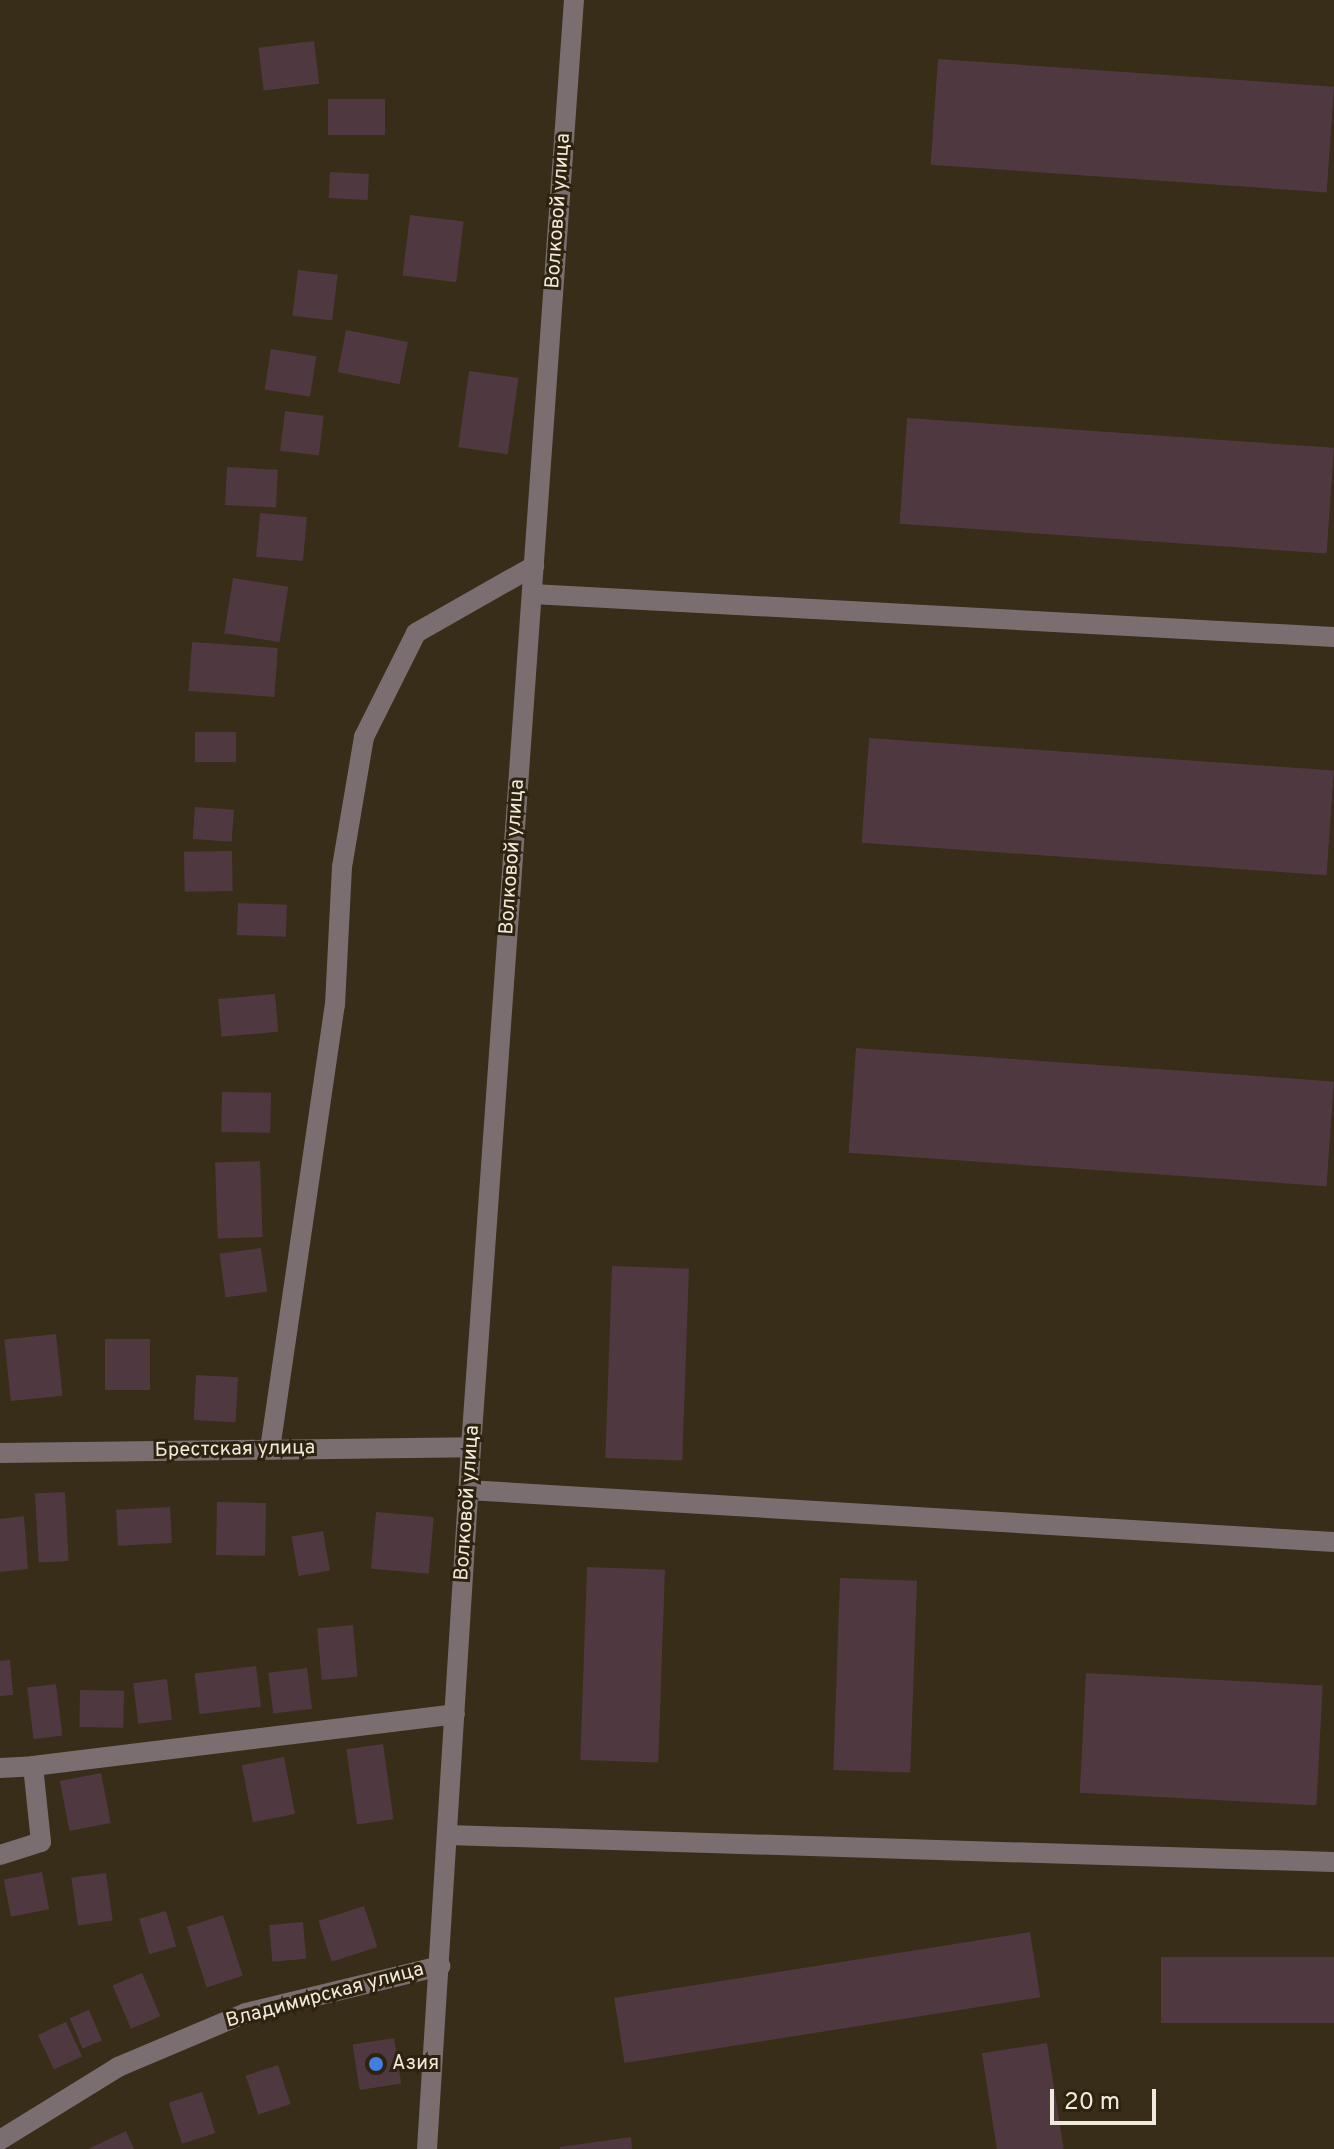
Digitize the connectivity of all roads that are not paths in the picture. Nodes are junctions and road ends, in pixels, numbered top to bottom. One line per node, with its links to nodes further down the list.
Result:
1 (574, 0): 2 (street, Волковой улица)
2 (534, 566): 3 (street, Волковой улица); 6 (street)
3 (532, 594): 4 (street); 5 (street, Волковой улица)
4 (1334, 637)
5 (471, 1447): 6 (street, Брестская улица); 8 (street, Волковой улица)
6 (270, 1449): 7 (street, Брестская улица)
7 (0, 1453)
8 (468, 1490): 9 (street); 10 (street, Волковой улица)
9 (1334, 1542)
10 (455, 1714): 11 (street); 13 (street, Волковой улица)
11 (33, 1766): 12 (street); 14 (street)
12 (0, 1768)
13 (448, 1835): 15 (street); 16 (street, Волковой улица)
14 (0, 1855)
15 (1334, 1862)
16 (440, 1966): 17 (street, Владимирская улица); 18 (street, Волковой улица)
17 (0, 2140)
18 (427, 2149)

